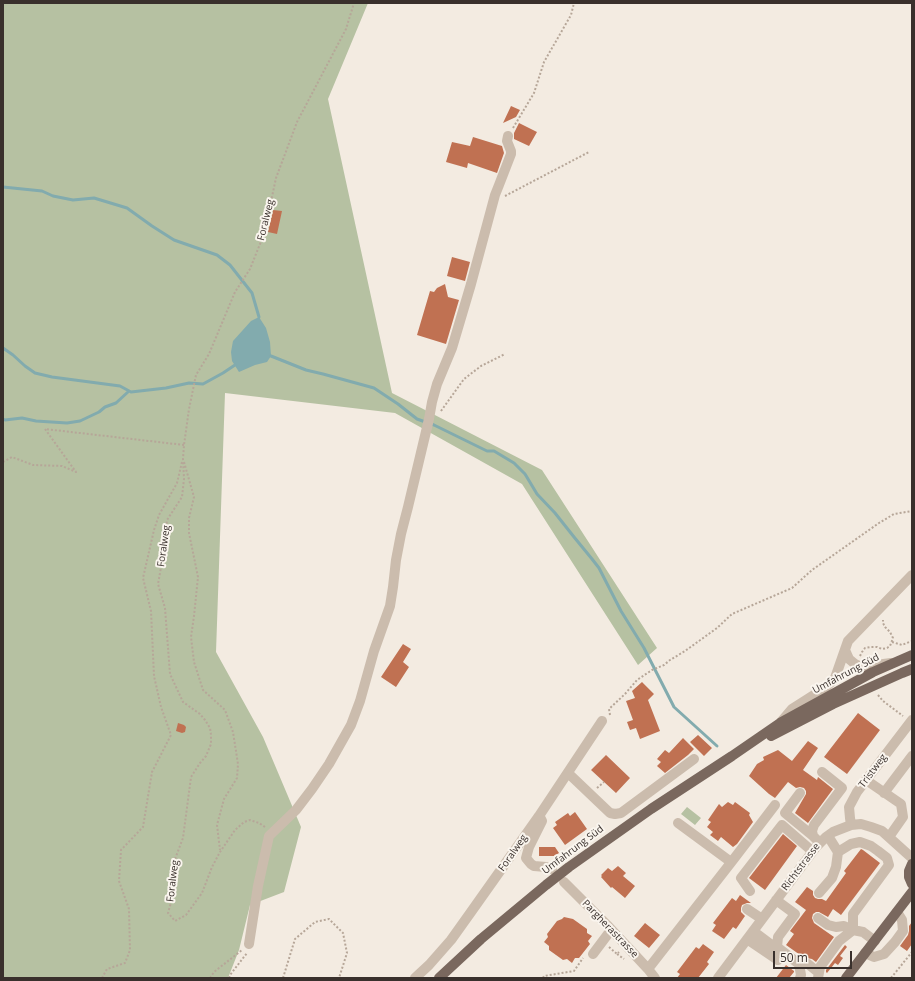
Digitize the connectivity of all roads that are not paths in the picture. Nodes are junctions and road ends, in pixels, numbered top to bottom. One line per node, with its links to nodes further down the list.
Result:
1 (508, 136): 46 (street)
2 (912, 575): 3 (street)
3 (845, 650): 5 (street); 9 (street)
4 (912, 655): 5 (main road, Umfahrung Süd)
5 (895, 662): 9 (main road, Umfahrung Süd)
6 (912, 669): 10 (main road, Umfahrung Süd)
7 (606, 718): 14 (street, Foralweg)
8 (911, 720): 15 (street, Tristweg)
9 (780, 723): 10 (main road, Umfahrung Süd)
10 (732, 756): 55 (main road, Umfahrung Süd)
11 (912, 756): 17 (street)
12 (694, 759): 14 (street)
13 (822, 772): 26 (street)
14 (568, 773): 19 (street, Foralweg)
15 (866, 780): 17 (street); 23 (street, Tristweg)
16 (800, 793): 26 (street)
17 (884, 793): 20 (street)
18 (774, 805): 29 (street)
19 (539, 816): 31 (street); 54 (street, Foralweg)
20 (903, 817): 22 (street); 25 (street)
21 (678, 823): 29 (street)
22 (912, 823)
23 (851, 825): 25 (street, Richtstrasse); 26 (street, Richtstrasse)
24 (798, 830): 26 (street)
25 (889, 837): 28 (street, Richtstrasse)
26 (818, 843): 27 (street); 34 (street); 37 (street, Richtstrasse)
27 (838, 852): 36 (street); 43 (street)
28 (912, 858)
29 (731, 862): 52 (street)
30 (912, 864): 33 (main road)
31 (552, 869)
32 (564, 882): 42 (street, Pargherastrasse)
33 (912, 884)
34 (750, 891)
35 (912, 892): 39 (main road)
36 (820, 893)
37 (776, 900): 41 (street, Richtstrasse); 47 (street)
38 (747, 909): 41 (street)
39 (897, 912): 45 (main road); 48 (street)
40 (818, 918): 43 (street)
41 (762, 919): 44 (street, Richtstrasse)
42 (611, 930): 49 (street); 52 (street, Pargherastrasse)
43 (853, 930): 45 (street); 53 (street)
44 (750, 935): 47 (street); 50 (street); 56 (street, Richtstrasse)
45 (875, 941): 48 (main road)
46 (248, 944)
47 (777, 947): 51 (street)
48 (865, 953): 58 (main road)
49 (590, 954)
50 (778, 960)
51 (799, 964): 53 (street); 57 (street)
52 (652, 975)
53 (818, 976)
54 (415, 978)
55 (439, 978)
56 (718, 978)
57 (800, 978)
58 (846, 978)

